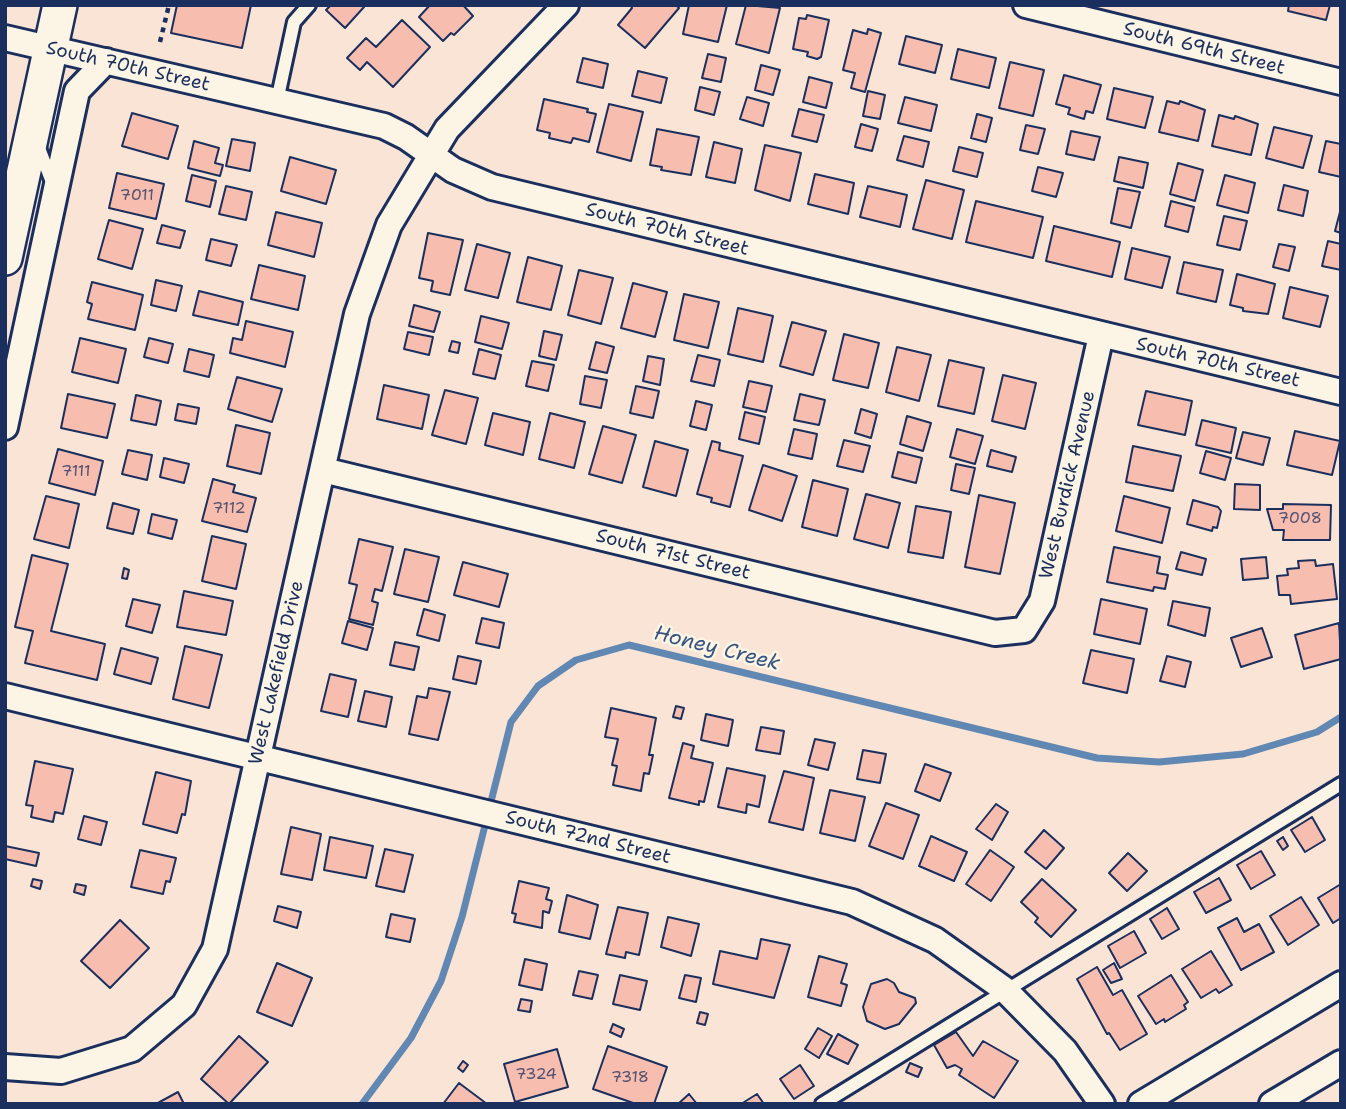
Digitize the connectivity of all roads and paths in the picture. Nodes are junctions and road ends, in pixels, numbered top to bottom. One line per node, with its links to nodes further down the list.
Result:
1 (60, 5): 8 (main road)
2 (169, 5): 7 (path)
3 (309, 5): 11 (lane)
4 (566, 5): 13 (street, West Lakefield Drive)
5 (1026, 5): 10 (street, South 69th Street)
6 (5, 38): 8 (street, South 70th Street)
7 (160, 43)
8 (51, 49): 9 (street, South 70th Street); 12 (main road)
9 (106, 61): 11 (street, South 70th Street); 14 (street)
10 (1341, 82)
11 (277, 101): 13 (street, South 70th Street)
12 (34, 125): 14 (lane); 15 (main road)
13 (431, 153): 16 (street, South 70th Street); 19 (street, West Lakefield Drive)
14 (56, 199): 18 (street)
15 (5, 258)
16 (1101, 335): 17 (street, South 70th Street); 20 (street, West Burdick Avenue)
17 (1341, 392)
18 (5, 427)
19 (323, 470): 20 (street, South 71st Street); 22 (street, West Lakefield Drive)
20 (1024, 630)
21 (5, 696): 22 (street, South 72nd Street)
22 (258, 759): 25 (street, South 72nd Street); 27 (street, West Lakefield Drive)
23 (1341, 783): 25 (lane)
24 (1341, 984): 30 (street)
25 (1004, 989): 28 (lane); 29 (street, South 72nd Street)
26 (1341, 1063): 31 (street)
27 (5, 1067)
28 (822, 1104)
29 (1102, 1104)
30 (1141, 1104)
31 (1272, 1104)

